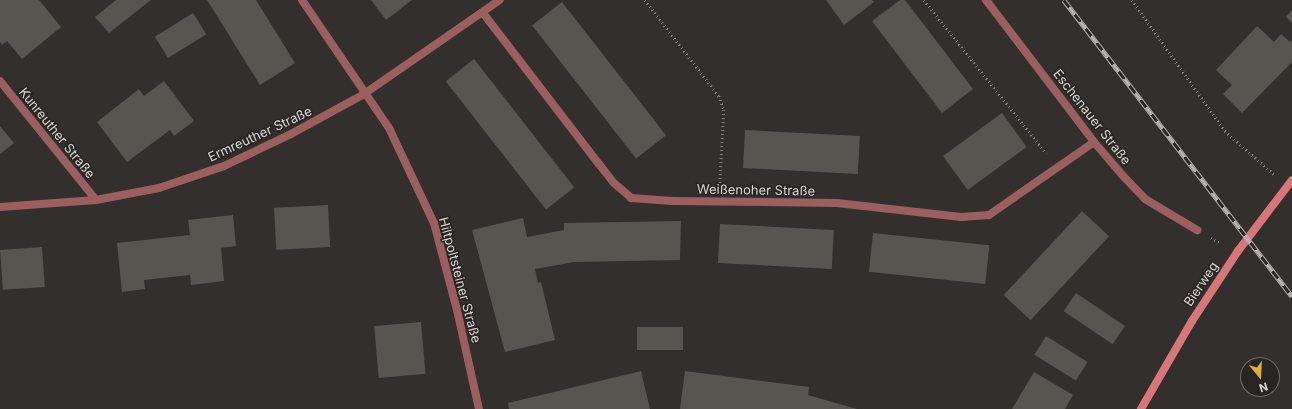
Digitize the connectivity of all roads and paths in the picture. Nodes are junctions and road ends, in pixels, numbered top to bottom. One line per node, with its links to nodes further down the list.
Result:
1 (302, 0): 9 (street, Hiltpoltsteiner Straße)
2 (500, 0): 7 (street, Ermreuther Straße)
3 (645, 0): 14 (path)
4 (924, 0): 11 (path)
5 (986, 0): 10 (street, Eschenauer Straße)
6 (1132, 0): 12 (path)
7 (483, 13): 9 (street, Ermreuther Straße); 14 (street, Weißenoher Straße)
8 (0, 81): 13 (street, Kunreuther Straße)
9 (364, 94): 13 (street, Ermreuther Straße); 18 (street, Hiltpoltsteiner Straße)
10 (1094, 142): 11 (street, Weißenoher Straße); 16 (street, Eschenauer Straße)
11 (1057, 168): 14 (street, Weißenoher Straße)
12 (1290, 182): 17 (main road, Bierweg)
13 (96, 200): 15 (street, Ermreuther Straße)
14 (719, 200)
15 (0, 207)
16 (1196, 230): 17 (path)
17 (1238, 252): 19 (main road, Bierweg)
18 (479, 409)
19 (1141, 409)

